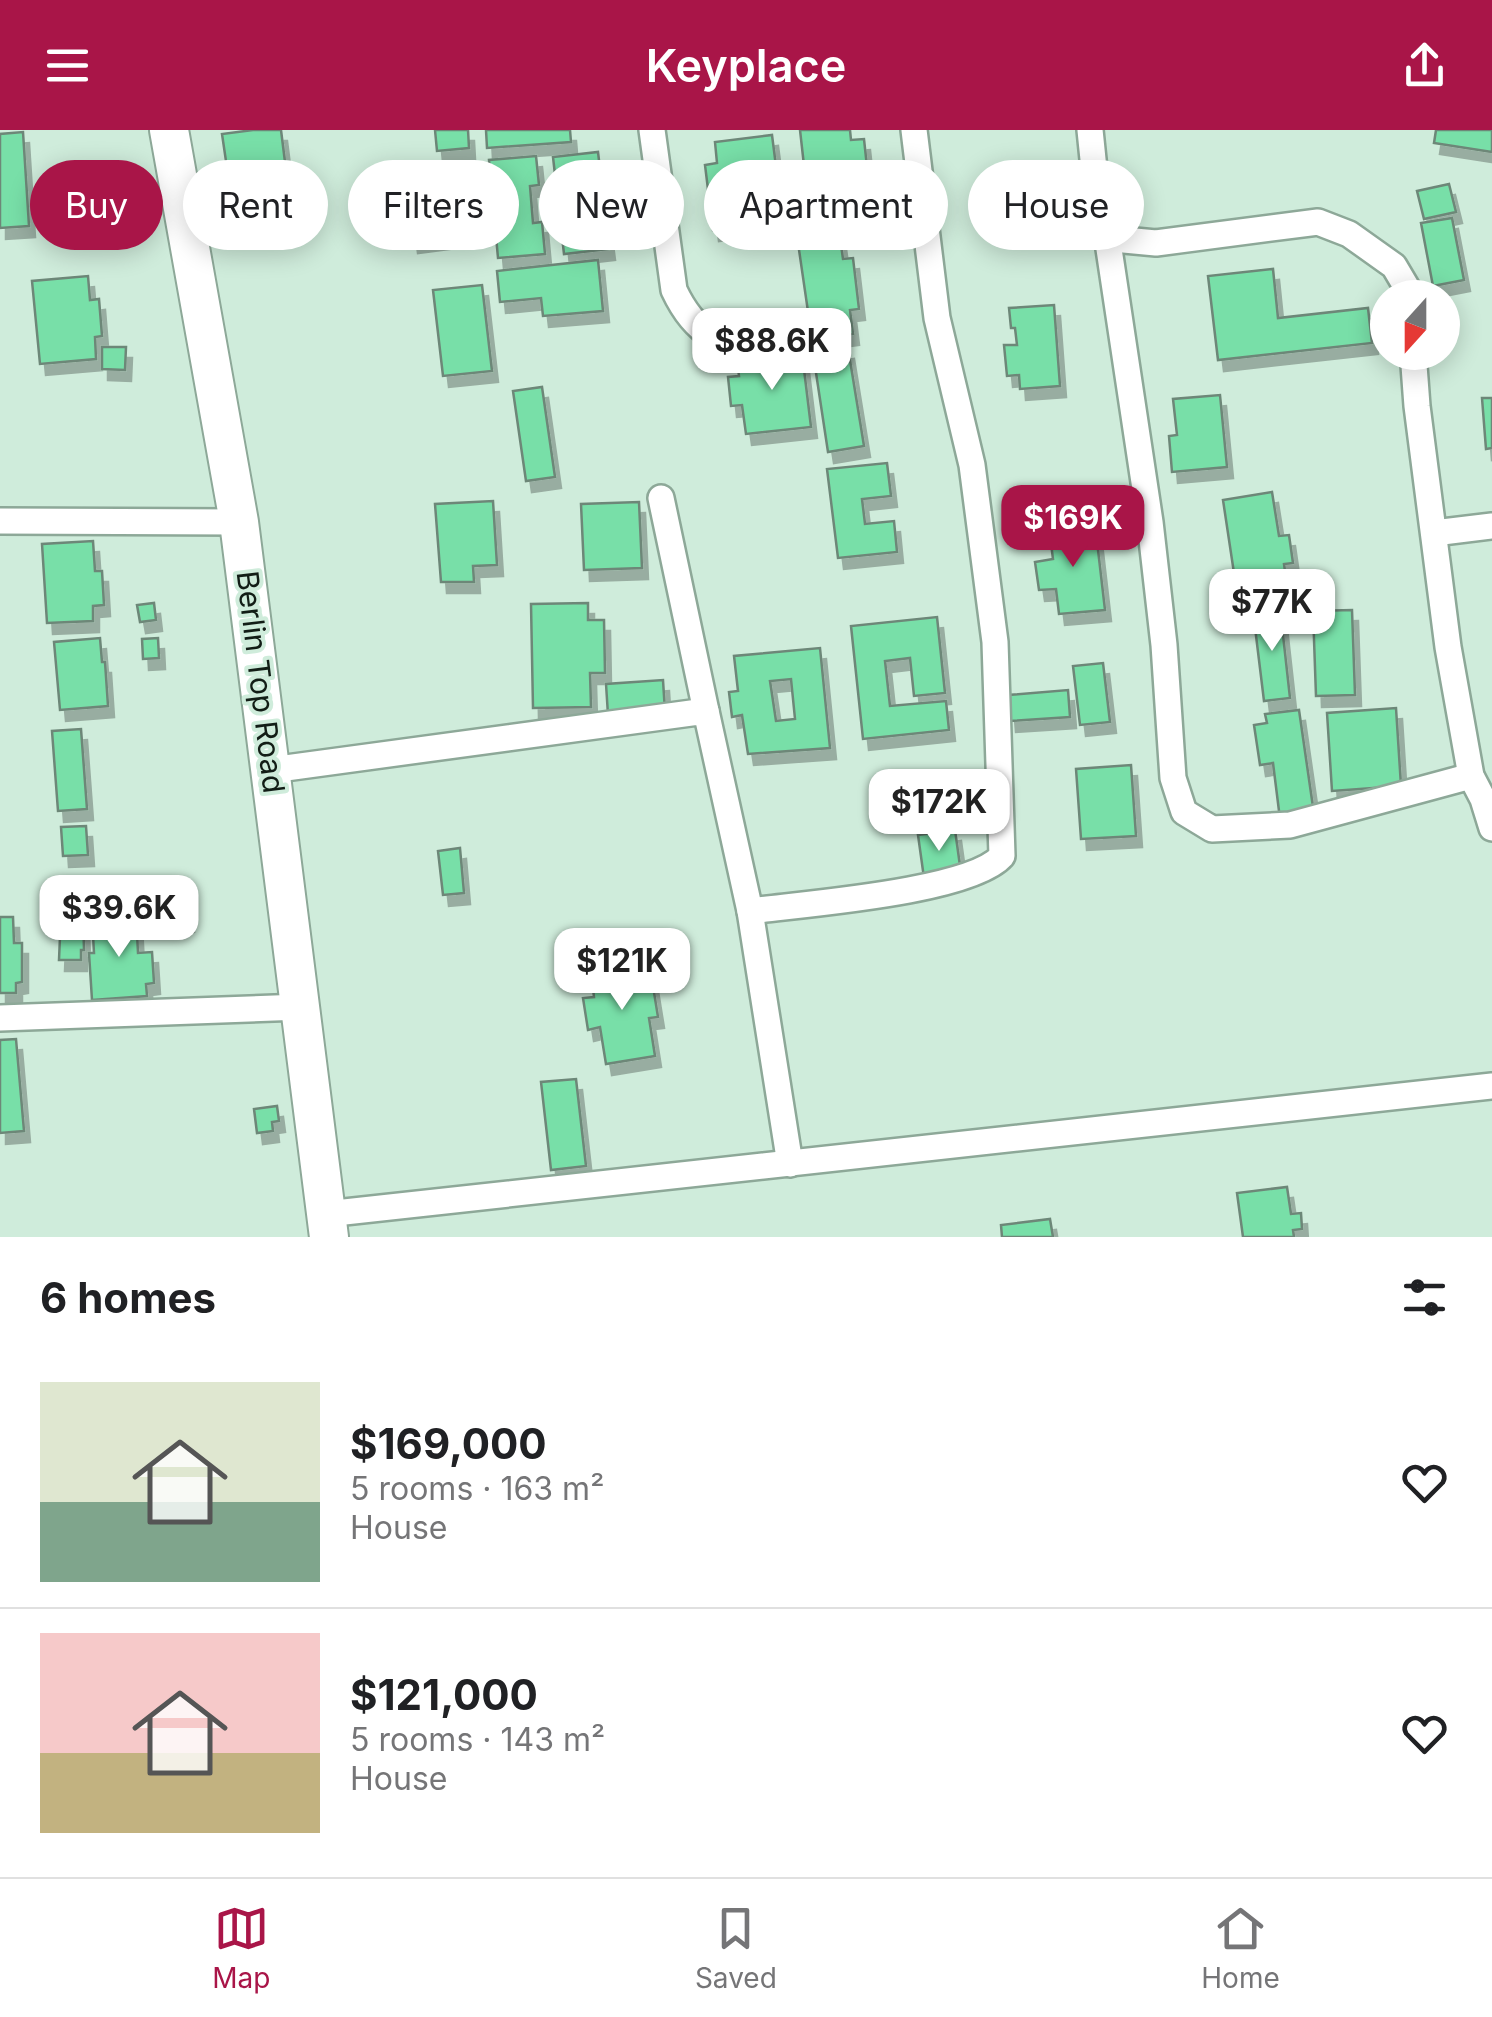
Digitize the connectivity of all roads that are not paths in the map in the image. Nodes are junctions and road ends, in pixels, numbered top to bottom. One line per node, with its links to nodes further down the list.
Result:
1 (170, 130): 13 (street, Berlin Top Road)
2 (652, 130): 9 (street)
3 (914, 130): 20 (street)
4 (1090, 130): 5 (street)
5 (1093, 160)
6 (1144, 242): 8 (street)
7 (1109, 250): 18 (street)
8 (1403, 280)
9 (770, 350)
10 (1415, 370): 15 (street)
11 (661, 498): 16 (street)
12 (0, 520): 13 (street)
13 (239, 522): 17 (street, Berlin Top Road)
14 (1492, 526): 15 (street)
15 (1434, 533): 18 (street)
16 (706, 711): 17 (street); 20 (street)
17 (271, 770): 21 (street, Berlin Top Road)
18 (1471, 776): 19 (street)
19 (1492, 828)
20 (750, 911): 24 (street)
21 (300, 1006): 22 (street); 25 (street, Berlin Top Road)
22 (0, 1018)
23 (1492, 1086): 24 (street)
24 (790, 1164): 25 (street)
25 (327, 1226)

